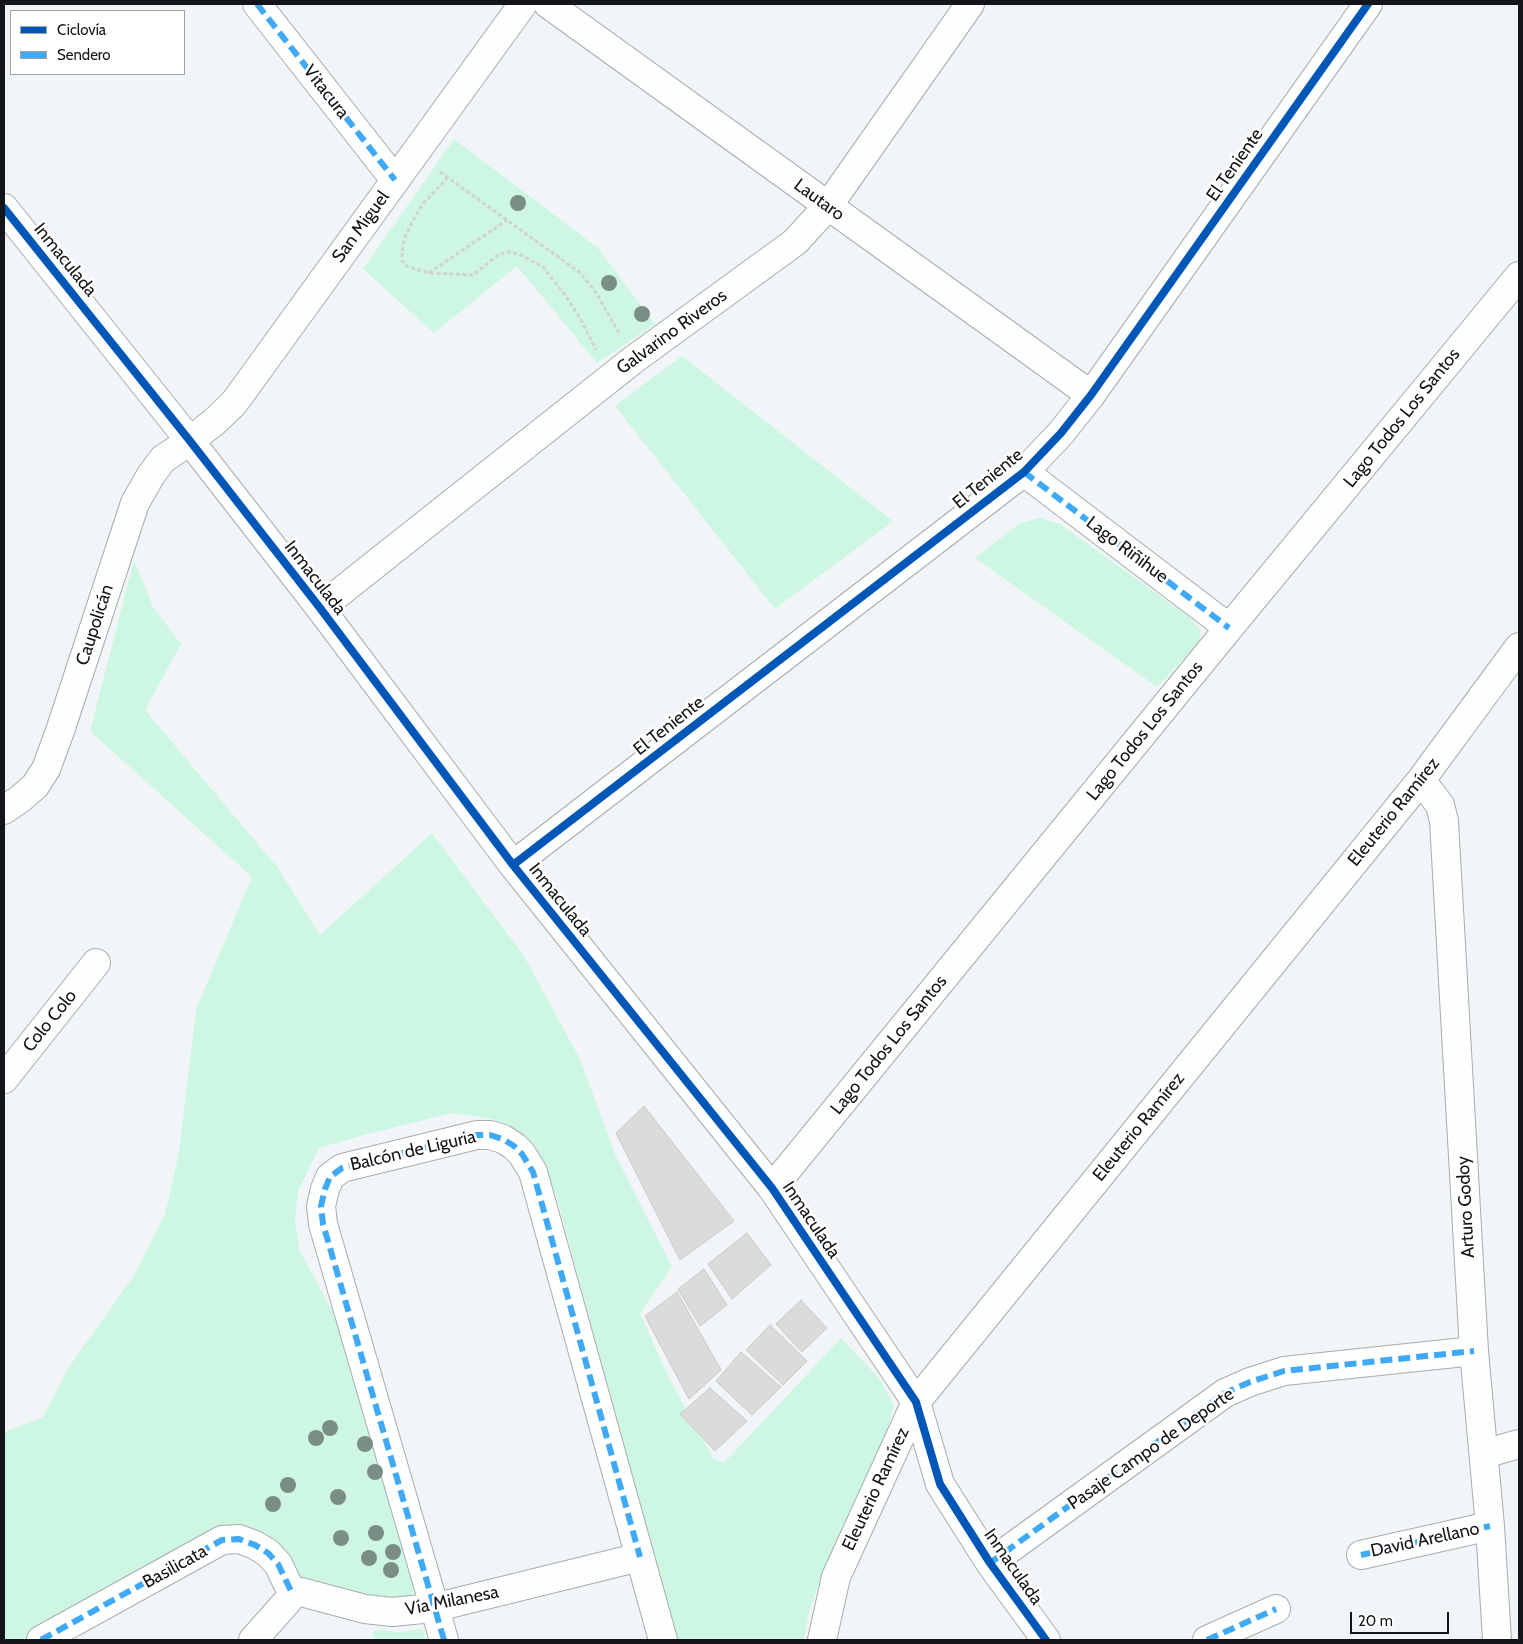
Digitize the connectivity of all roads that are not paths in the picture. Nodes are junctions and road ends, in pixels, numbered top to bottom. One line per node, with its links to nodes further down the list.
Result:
1 (257, 4): 6 (street, Vitacura)
2 (523, 4): 6 (street, San Miguel)
3 (548, 4): 7 (street, Lautaro)
4 (970, 4): 7 (street, Galvarino Riveros)
5 (1368, 4): 10 (street, El Teniente)
6 (395, 180): 11 (street, San Miguel)
7 (828, 206): 10 (street, Lautaro); 13 (street, Galvarino Riveros)
8 (4, 208): 11 (street, Inmaculada)
9 (1519, 276): 14 (street, Lago Todos Los Santos)
10 (1091, 395): 12 (street, El Teniente)
11 (190, 441): 13 (street, Inmaculada); 17 (street, Caupolicán)
12 (1024, 472): 14 (street, Lago Riñihue); 18 (street, El Teniente)
13 (320, 608): 18 (street, Inmaculada)
14 (1229, 628): 21 (street, Lago Todos Los Santos)
15 (1519, 647): 16 (street, Eleuterio Ramírez)
16 (1421, 780): 22 (street, Arturo Godoy); 23 (street, Eleuterio Ramírez)
17 (4, 810)
18 (513, 865): 21 (street, Inmaculada)
19 (96, 963): 20 (street, Colo Colo)
20 (4, 1079)
21 (772, 1188): 23 (street, Inmaculada)
22 (1474, 1352): 25 (street, Arturo Godoy); 29 (street, Pasaje Campo de Deporte)
23 (916, 1402): 29 (street, Inmaculada); 37 (street, Eleuterio Ramírez)
24 (1519, 1444): 25 (street)
25 (1484, 1454): 26 (street, Arturo Godoy)
26 (1490, 1526): 27 (street, David Arellano); 40 (street, Arturo Godoy)
27 (1361, 1555)
28 (640, 1557): 31 (street, Vía Milanesa); 31 (street, Balcón de Liguria); 36 (street, Balcón de Liguria)
29 (990, 1563): 38 (street, Inmaculada)
30 (293, 1595): 31 (street, Vía Milanesa); 33 (street, Basilicata); 34 (street)
31 (434, 1608): 35 (street, Balcón de Liguria)
32 (1276, 1609): 39 (street)
33 (41, 1640)
34 (253, 1640)
35 (444, 1640)
36 (663, 1640)
37 (822, 1640)
38 (1046, 1640)
39 (1207, 1640)
40 (1497, 1640)

